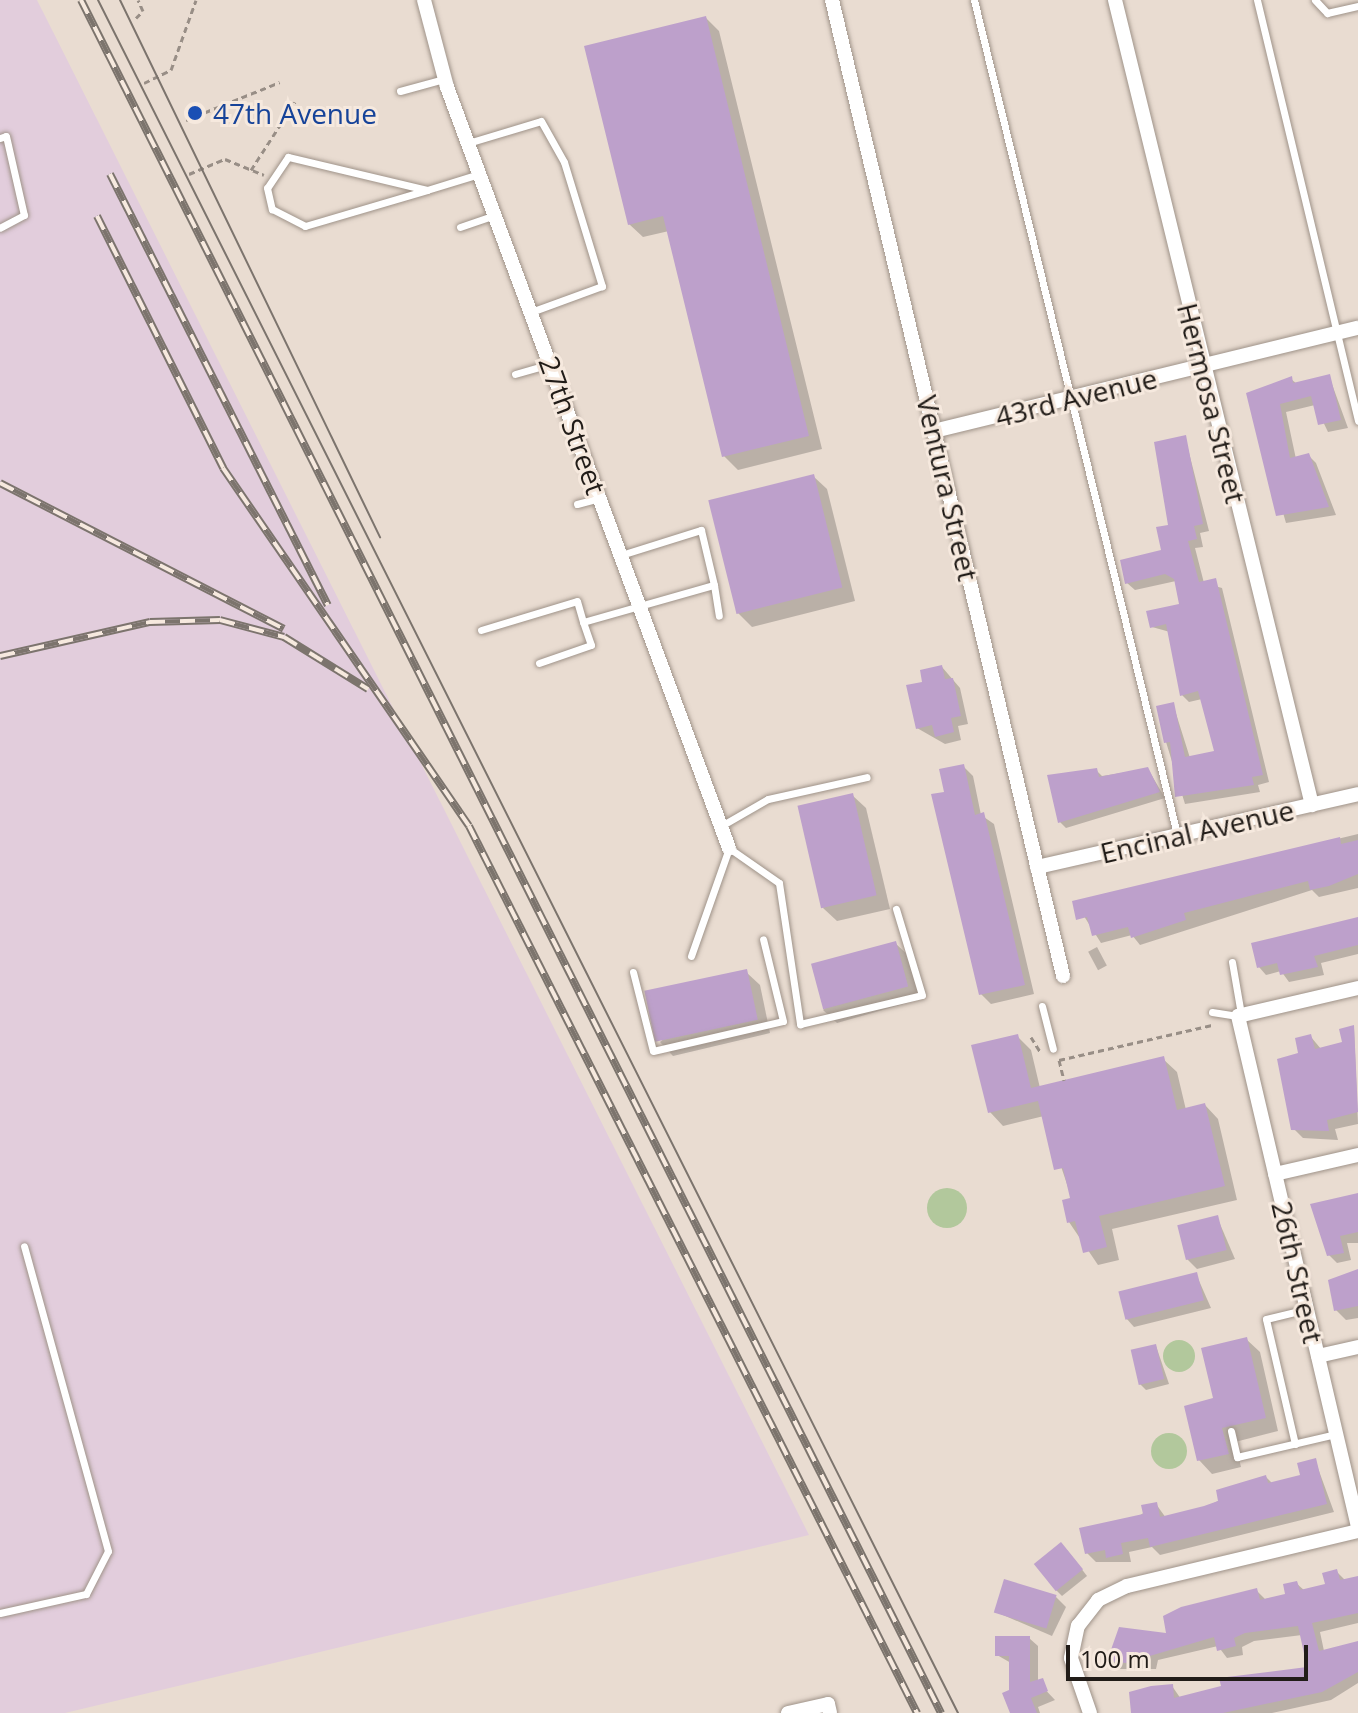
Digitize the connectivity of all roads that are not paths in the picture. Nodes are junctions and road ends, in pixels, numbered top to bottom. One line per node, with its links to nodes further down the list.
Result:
1 (424, 0): 8 (street, 27th Street)
2 (832, 0): 25 (street, Ventura Street)
3 (974, 0): 23 (lane)
4 (1115, 0): 21 (street, Hermosa Street)
5 (1257, 0): 19 (lane)
6 (1315, 0): 7 (lane)
7 (1358, 6)
8 (445, 79): 9 (lane); 11 (street, 27th Street)
9 (400, 91)
10 (0, 138): 16 (lane)
11 (468, 143): 12 (street, 27th Street); 17 (lane)
12 (480, 174): 13 (lane); 14 (street, 27th Street)
13 (427, 190): 13 (lane)
14 (495, 215): 15 (lane); 17 (street, 27th Street)
15 (460, 227)
16 (0, 228)
17 (531, 312): 20 (street, 27th Street)
18 (1358, 328): 19 (street, 43rd Avenue)
19 (1336, 334): 21 (street, 43rd Avenue); 24 (lane)
20 (550, 364): 22 (lane); 26 (street, 27th Street)
21 (1202, 366): 23 (street, 43rd Avenue); 37 (street, Hermosa Street)
22 (515, 374)
23 (1068, 398): 25 (street, 43rd Avenue); 39 (lane)
24 (1358, 421)
25 (934, 431): 41 (street, Ventura Street)
26 (599, 498): 27 (lane); 28 (street, 27th Street)
27 (577, 504)
28 (621, 555): 29 (lane); 30 (street, 27th Street)
29 (714, 585): 30 (lane); 31 (lane)
30 (639, 605): 32 (lane); 38 (street, 27th Street)
31 (719, 616)
32 (583, 622): 33 (lane); 34 (lane)
33 (481, 630)
34 (539, 663)
35 (867, 777): 38 (lane)
36 (1358, 794): 37 (street, Encinal Avenue)
37 (1312, 805): 39 (street, Encinal Avenue)
38 (721, 826): 40 (street, 27th Street)
39 (1178, 836): 41 (street, Encinal Avenue)
40 (729, 848): 42 (lane); 44 (lane)
41 (1037, 867): 47 (street, Ventura Street)
42 (896, 909)
43 (763, 939): 46 (lane)
44 (691, 956)
45 (1232, 962): 51 (lane)
46 (633, 972)
47 (1063, 976)
48 (1358, 988): 51 (street)
49 (1042, 1006): 52 (lane)
50 (1212, 1012): 51 (lane)
51 (1240, 1016): 54 (street, 26th Street)
52 (1053, 1049)
53 (1358, 1155): 54 (street)
54 (1275, 1174): 56 (street, 26th Street)
55 (24, 1246): 63 (lane)
56 (1307, 1309): 58 (street, 26th Street); 61 (lane)
57 (1358, 1347): 58 (street)
58 (1318, 1356): 60 (street, 26th Street)
59 (1231, 1431): 61 (lane)
60 (1336, 1434): 61 (lane); 62 (street, 26th Street)
61 (1295, 1444)
62 (1358, 1529): 66 (street)
63 (0, 1613)
64 (829, 1708): 65 (street)
65 (788, 1713)
66 (1090, 1713)

